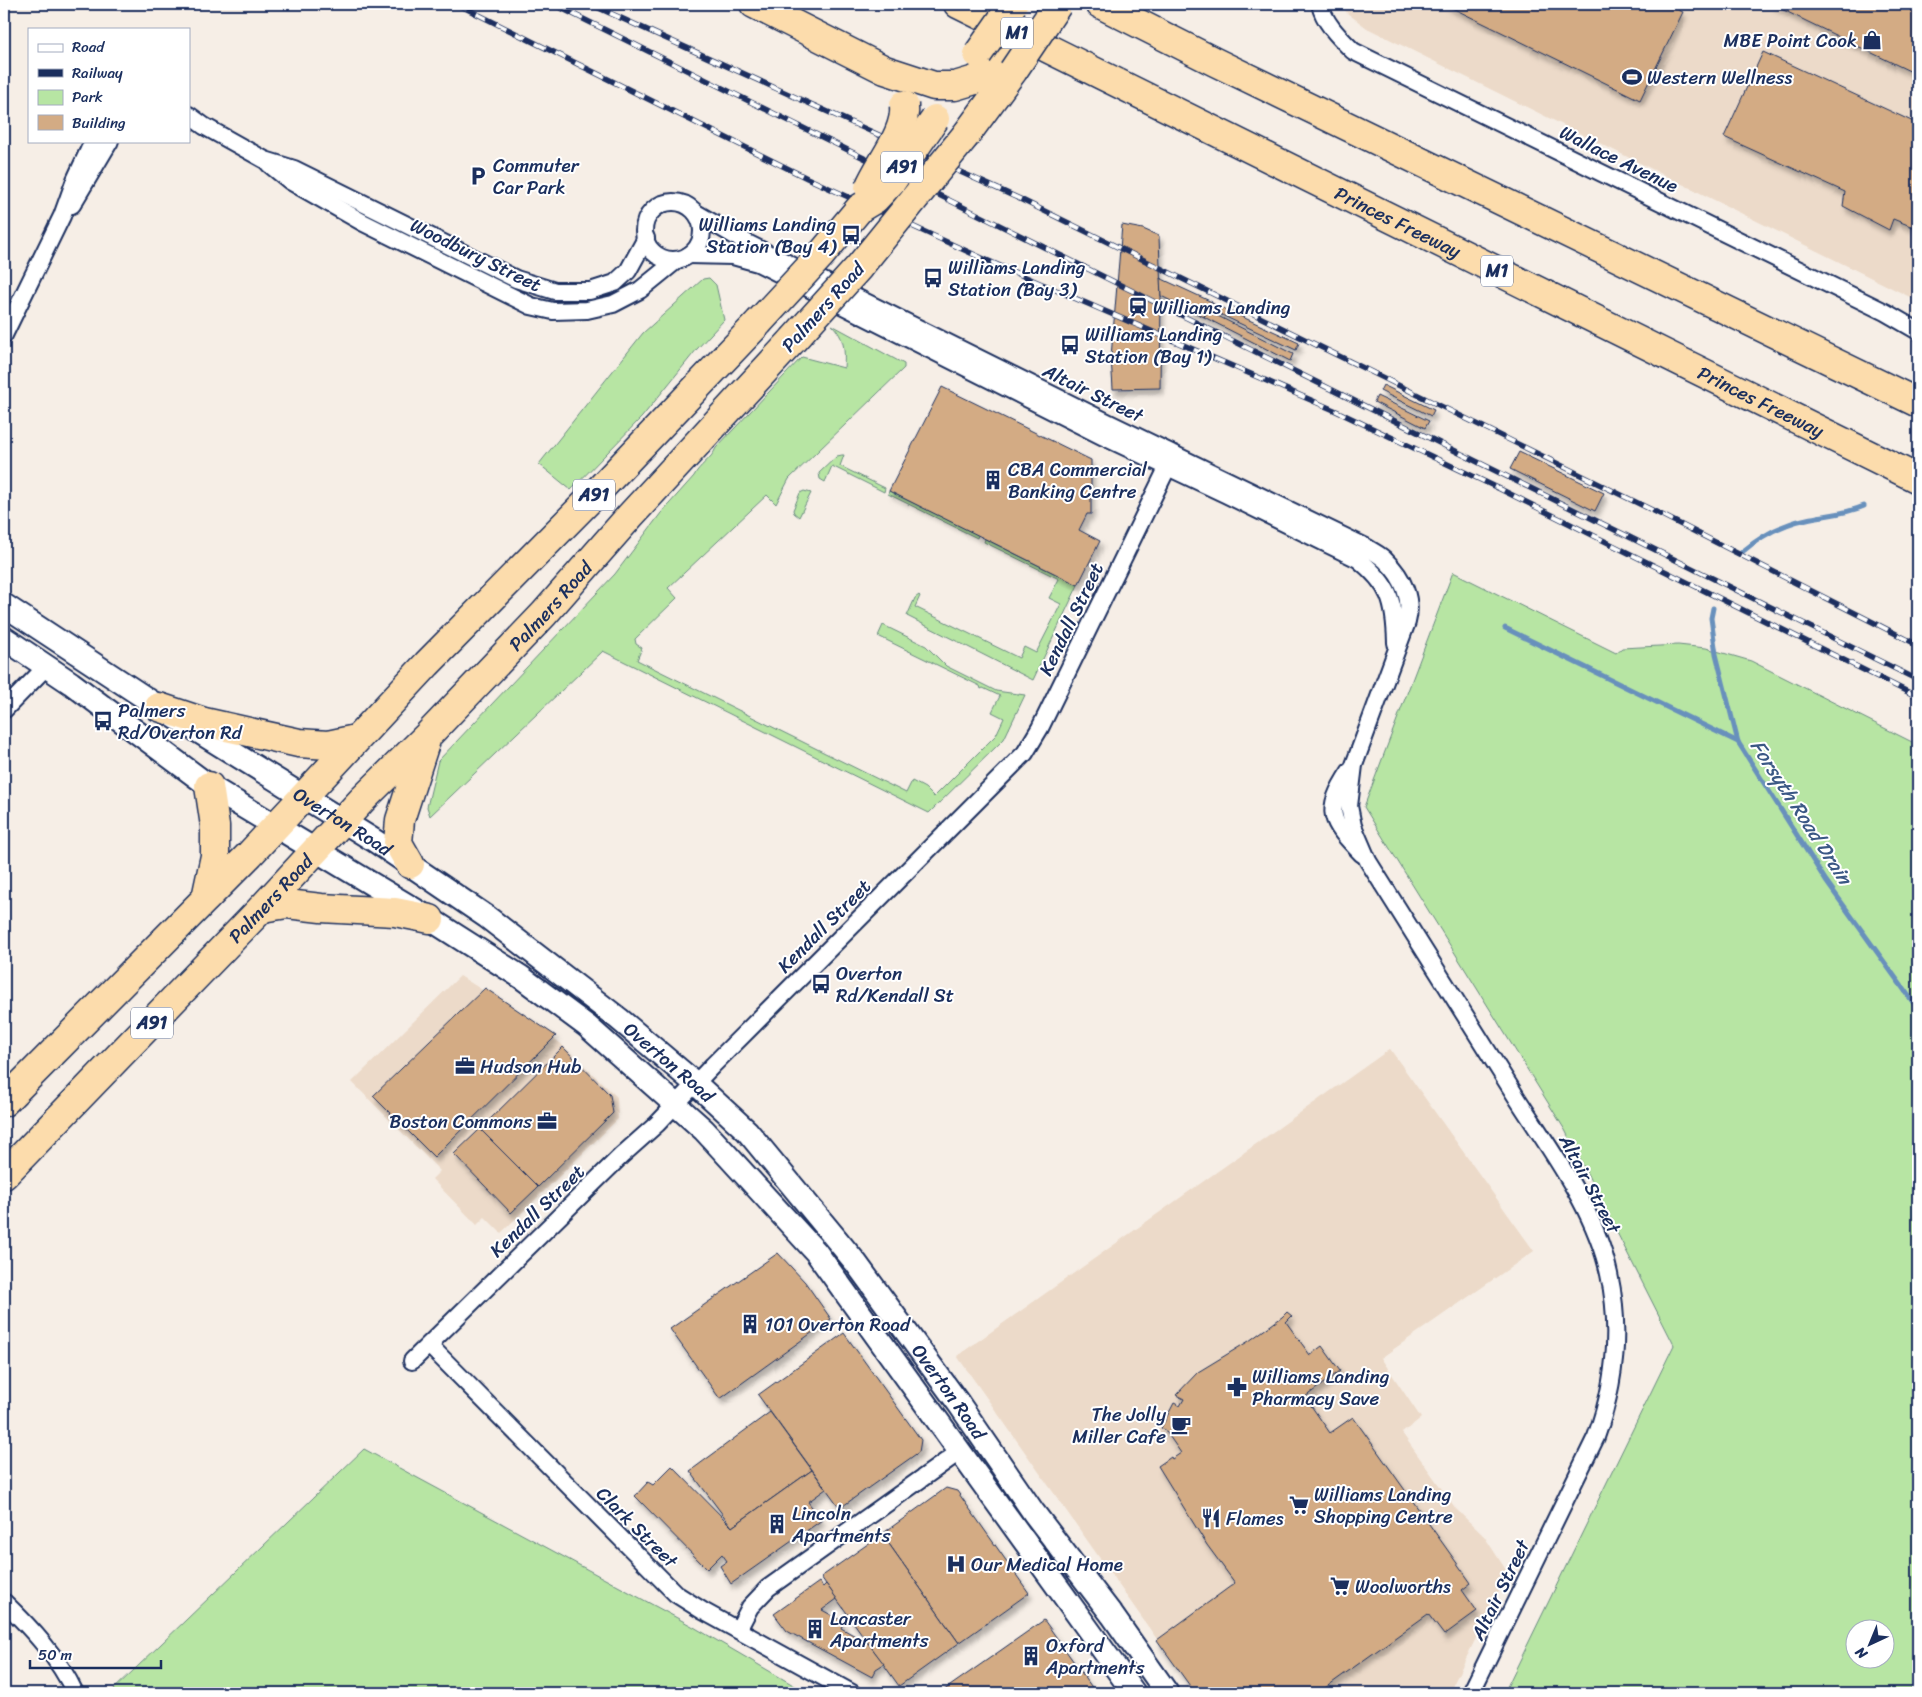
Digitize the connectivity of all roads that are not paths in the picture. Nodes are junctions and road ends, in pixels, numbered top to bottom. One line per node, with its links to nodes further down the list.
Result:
1 (958, 4): 26 (highway, Princes Freeway / M1)
2 (1013, 4): 9 (highway, Palmers Road / A91, bridge)
3 (1058, 4): 7 (highway, Palmers Road / A91, bridge)
4 (1100, 4): 24 (highway)
5 (1320, 4): 22 (street, Wallace Avenue)
6 (760, 7): 8 (highway)
7 (1026, 51): 9 (highway); 33 (highway, Palmers Road / A91, bridge)
8 (885, 70): 9 (highway); 15 (highway, bridge)
9 (955, 86): 15 (highway, Palmers Road / A91, bridge)
10 (196, 124): 13 (street, Woodbury Street)
11 (93, 142): 18 (street)
12 (109, 142): 18 (street)
13 (264, 160): 14 (street, Woodbury Street); 19 (street, Woodbury Street)
14 (359, 202): 16 (street, Woodbury Street); 19 (street)
15 (860, 208): 34 (highway, Palmers Road / A91, bridge)
16 (380, 210): 19 (street); 20 (street, Woodbury Street)
17 (696, 213): 20 (street); 21 (street); 25 (street, Altair Street)
18 (62, 216): 23 (street)
19 (362, 222): 21 (street, Woodbury Street)
20 (646, 238): 21 (street)
21 (683, 257): 25 (street, Altair Street)
22 (1918, 331)
23 (4, 335)
24 (1918, 404)
25 (1171, 460): 44 (street, Kendall Street); 57 (street, Altair Street)
26 (1918, 479)
27 (4, 605): 28 (street, Overton Road)
28 (33, 624): 29 (street); 31 (street, Overton Road)
29 (12, 644): 30 (street, Overton Road)
30 (46, 667): 32 (street); 35 (street, Overton Road)
31 (159, 707): 34 (highway); 36 (street, Overton Road)
32 (4, 710)
33 (427, 736): 37 (highway, Palmers Road / A91); 40 (highway)
34 (356, 739): 36 (highway, Palmers Road / A91)
35 (209, 786): 38 (street, Overton Road); 41 (highway)
36 (303, 796): 37 (street, Overton Road); 38 (highway, Palmers Road / A91)
37 (342, 822): 39 (highway, Palmers Road / A91); 40 (street, Overton Road)
38 (275, 827): 39 (street, Overton Road); 41 (highway, Palmers Road / A91)
39 (315, 850): 42 (highway, Palmers Road / A91); 43 (street, Overton Road)
40 (410, 864): 44 (street, Overton Road)
41 (206, 898): 45 (highway, Palmers Road / A91)
42 (262, 908): 43 (highway); 47 (highway, Palmers Road / A91)
43 (430, 919): 46 (street, Overton Road)
44 (696, 1084): 46 (street, Kendall Street); 56 (street, Overton Road)
45 (4, 1102)
46 (676, 1105): 48 (street, Kendall Street); 50 (street, Overton Road)
47 (4, 1175)
48 (429, 1345): 49 (street, Kendall Street); 52 (street, Clark Street)
49 (412, 1361)
50 (960, 1452): 52 (street); 55 (street, Overton Road)
51 (4, 1602): 53 (street)
52 (738, 1630): 54 (street, Clark Street)
53 (75, 1693)
54 (852, 1693)
55 (1134, 1693)
56 (1167, 1693)
57 (1471, 1693)

